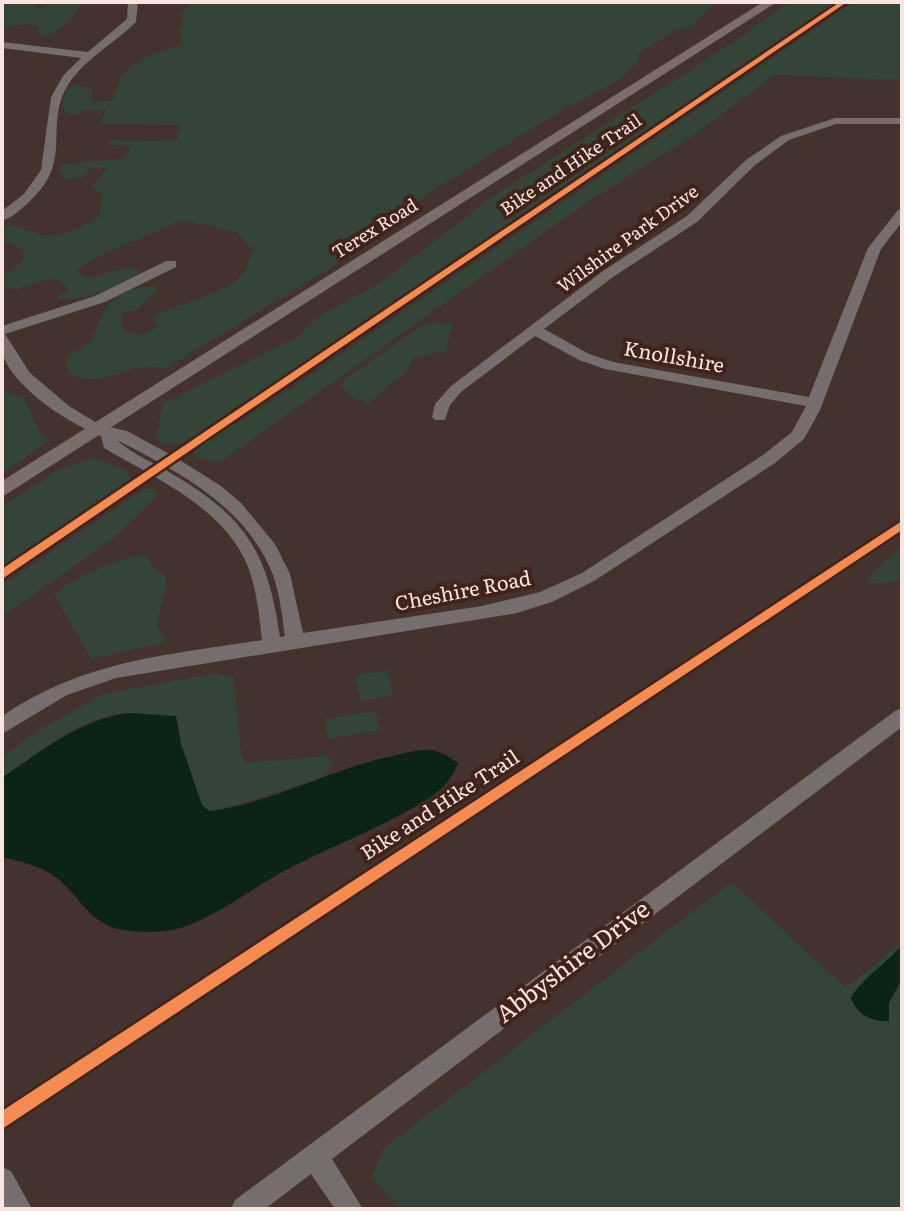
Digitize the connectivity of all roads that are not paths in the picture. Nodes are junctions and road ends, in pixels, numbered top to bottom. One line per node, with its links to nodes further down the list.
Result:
1 (133, 2): 4 (street)
2 (771, 2): 14 (main road, Terex Road)
3 (2, 45): 4 (street)
4 (91, 56): 7 (street)
5 (902, 121): 9 (street, Wilshire Park Drive)
6 (902, 213): 12 (street, Cheshire Road)
7 (2, 217)
8 (171, 264): 10 (street)
9 (534, 330): 12 (street, Knollshire); 13 (street, Wilshire Park Drive)
10 (2, 331)
11 (2, 338): 14 (street)
12 (814, 403): 19 (street, Cheshire Road)
13 (440, 417)
14 (103, 432): 15 (main road, Terex Road); 16 (street)
15 (2, 490)
16 (203, 491): 17 (street); 18 (street)
17 (260, 533): 18 (street); 19 (street)
18 (242, 540): 20 (street)
19 (295, 641): 20 (street, Cheshire Road)
20 (272, 645): 22 (street, Cheshire Road)
21 (902, 716): 23 (street, Abbyshire Drive)
22 (2, 726)
23 (315, 1157): 26 (street, Abbyshire Drive); 27 (street)
24 (2, 1180): 25 (street)
25 (19, 1209)
26 (244, 1209)
27 (350, 1209)

